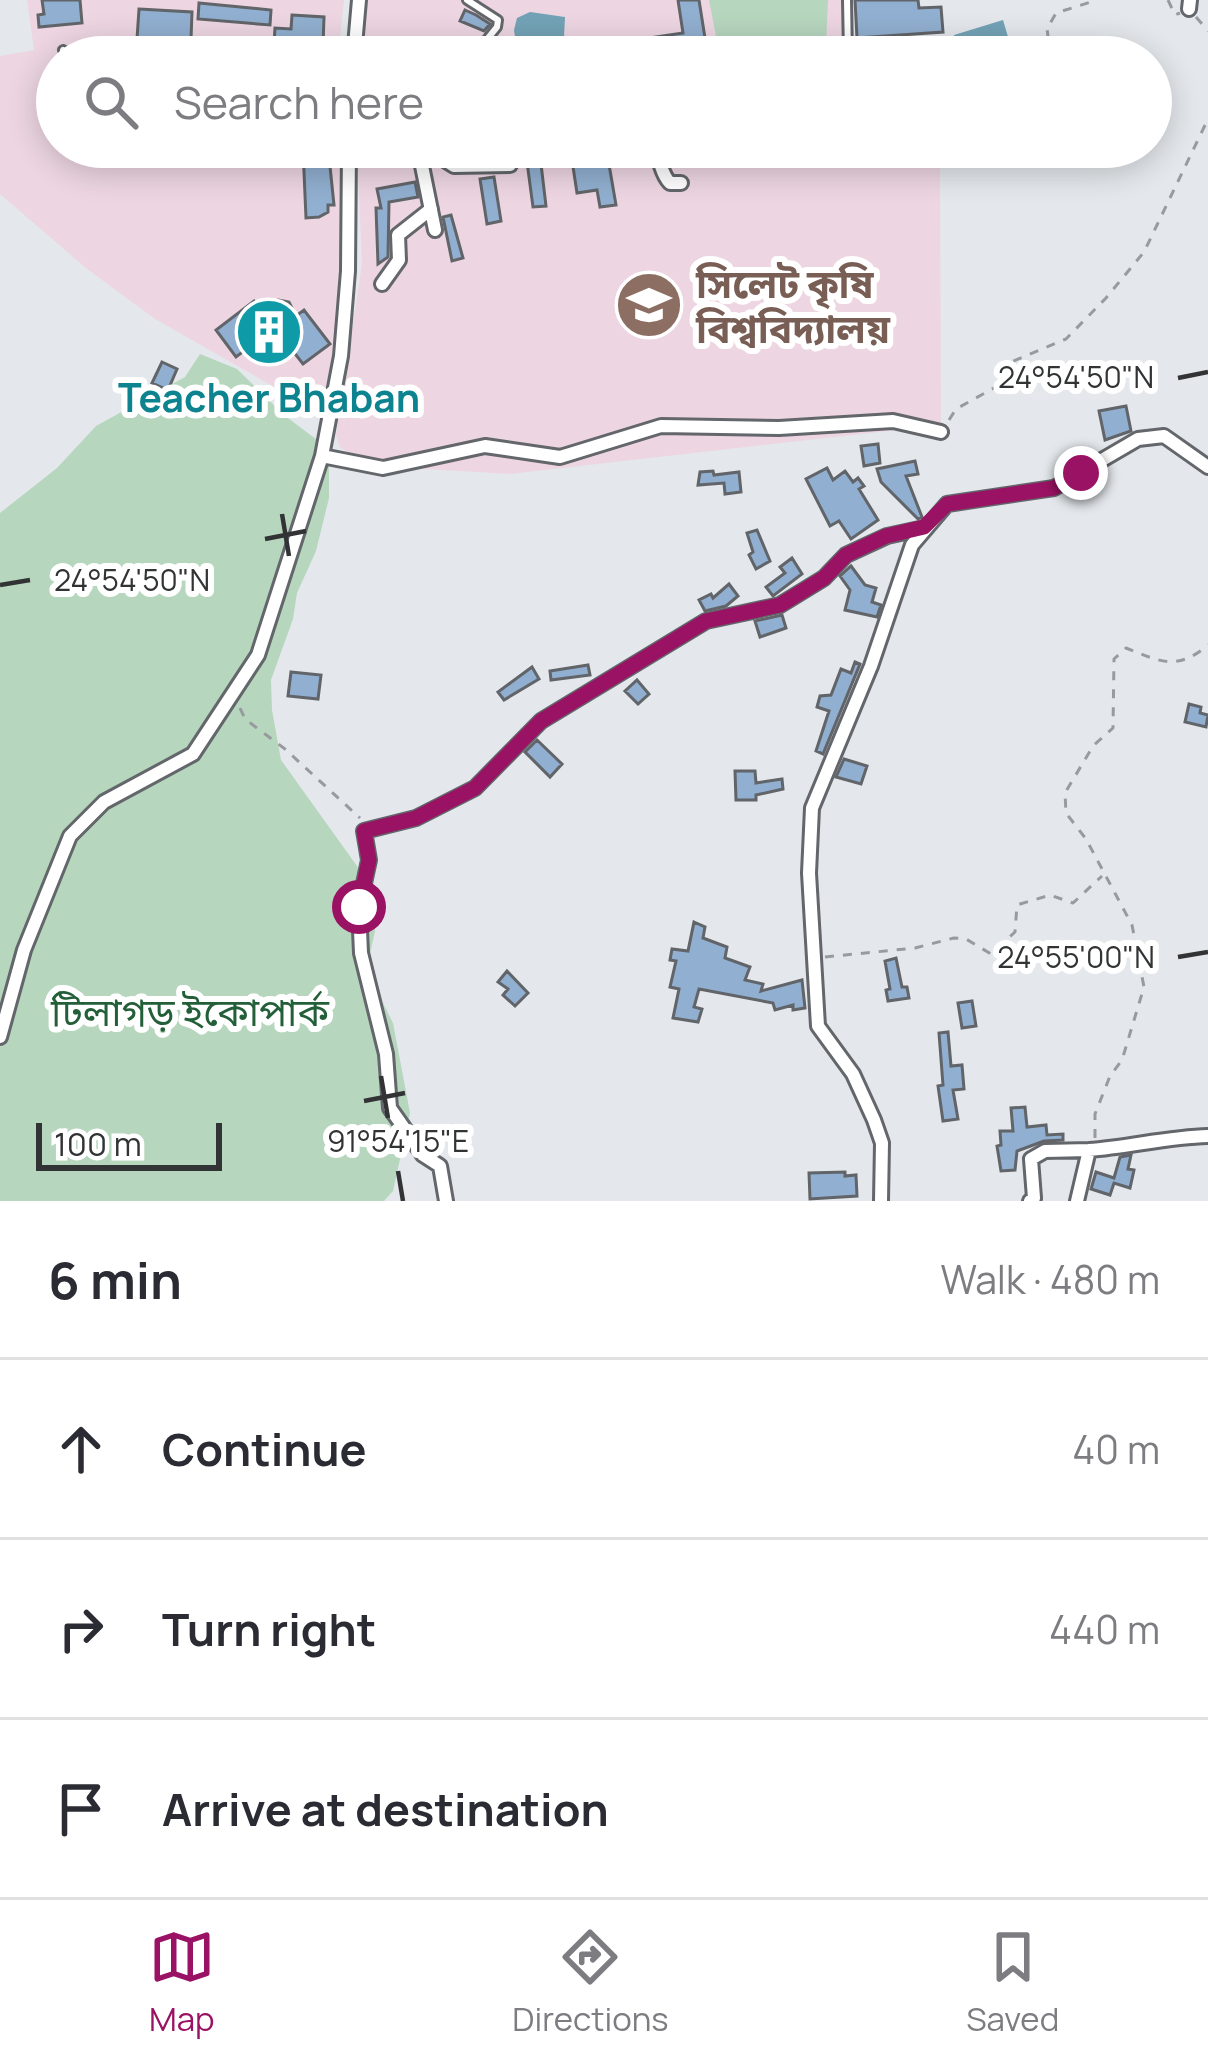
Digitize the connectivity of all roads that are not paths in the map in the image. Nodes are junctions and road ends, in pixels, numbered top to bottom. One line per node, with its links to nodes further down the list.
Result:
1 (359, 0): 4 (street)
2 (466, 0): 5 (lane)
3 (848, 0): 6 (lane)
4 (356, 36)
5 (490, 36)
6 (848, 36)
7 (348, 168): 15 (street)
8 (422, 168): 11 (street)
9 (662, 168): 10 (street)
10 (681, 183)
11 (431, 209): 12 (street); 13 (street)
12 (435, 230)
13 (382, 284)
14 (941, 432): 15 (street)
15 (322, 456): 18 (street)
16 (1208, 467): 17 (street)
17 (924, 527): 21 (street); 22 (street)
18 (0, 1037)
19 (1208, 1136): 20 (street)
20 (1089, 1150): 23 (street); 24 (street)
21 (446, 1201)
22 (881, 1201)
23 (1030, 1201)
24 (1077, 1201)

